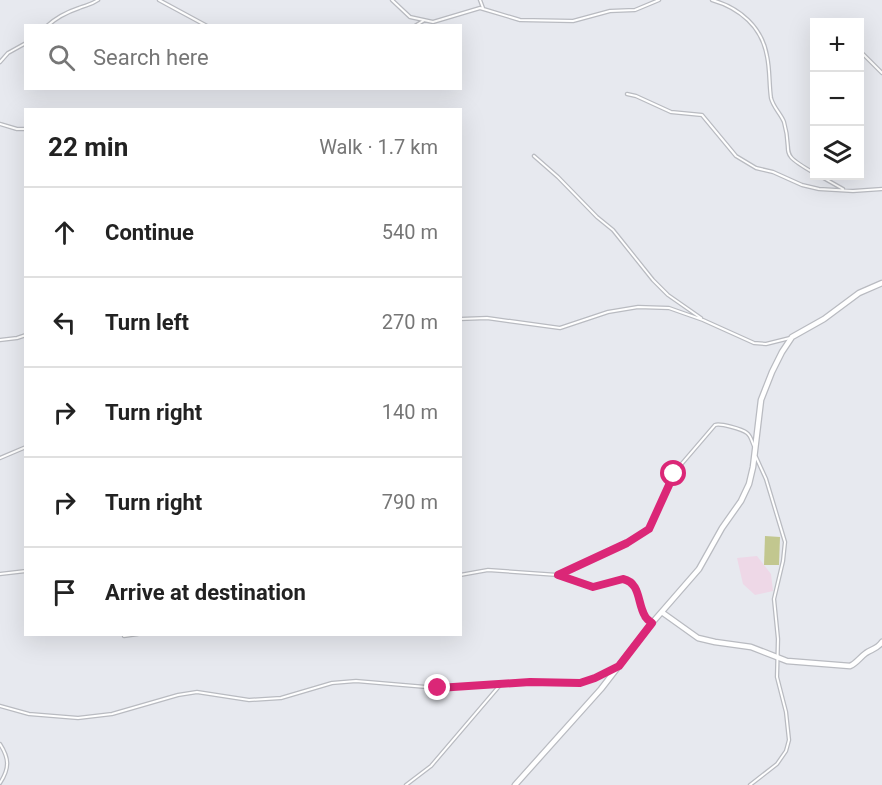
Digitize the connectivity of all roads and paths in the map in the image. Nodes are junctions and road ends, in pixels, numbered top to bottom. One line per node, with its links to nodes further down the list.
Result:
1 (98, 0): 10 (street)
2 (159, 0): 11 (street)
3 (392, 0): 8 (street)
4 (480, 0): 7 (street)
5 (659, 0): 7 (street)
6 (712, 0): 22 (street)
7 (483, 8): 9 (street)
8 (423, 21): 9 (street); 12 (street)
9 (439, 21): 13 (street)
10 (50, 24)
11 (203, 24)
12 (418, 24)
13 (436, 24)
14 (24, 44): 16 (street)
15 (864, 55): 17 (street)
16 (0, 62)
17 (882, 73)
18 (627, 94): 25 (street)
19 (0, 124): 20 (street)
20 (24, 129)
21 (534, 156): 28 (street)
22 (810, 170)
23 (827, 180): 25 (street)
24 (882, 189): 25 (street)
25 (846, 190)
26 (882, 283): 30 (street)
27 (462, 319): 28 (street)
28 (703, 320): 30 (street)
29 (24, 336): 31 (street)
30 (792, 337): 32 (street)
31 (0, 339)
32 (755, 447): 34 (street); 39 (street)
33 (24, 448): 35 (street)
34 (755, 454): 40 (street); 43 (street)
35 (0, 458)
36 (24, 572): 37 (street)
37 (0, 574)
38 (462, 575): 39 (street)
39 (558, 575): 41 (street)
40 (663, 613): 41 (street); 43 (street)
41 (652, 623): 44 (street)
42 (882, 642): 43 (street)
43 (777, 658): 51 (street)
44 (619, 666): 45 (street); 50 (street)
45 (501, 684): 46 (street); 49 (street)
46 (0, 706)
47 (0, 744): 48 (street)
48 (0, 783)
49 (406, 785)
50 (515, 785)
51 (750, 785)

